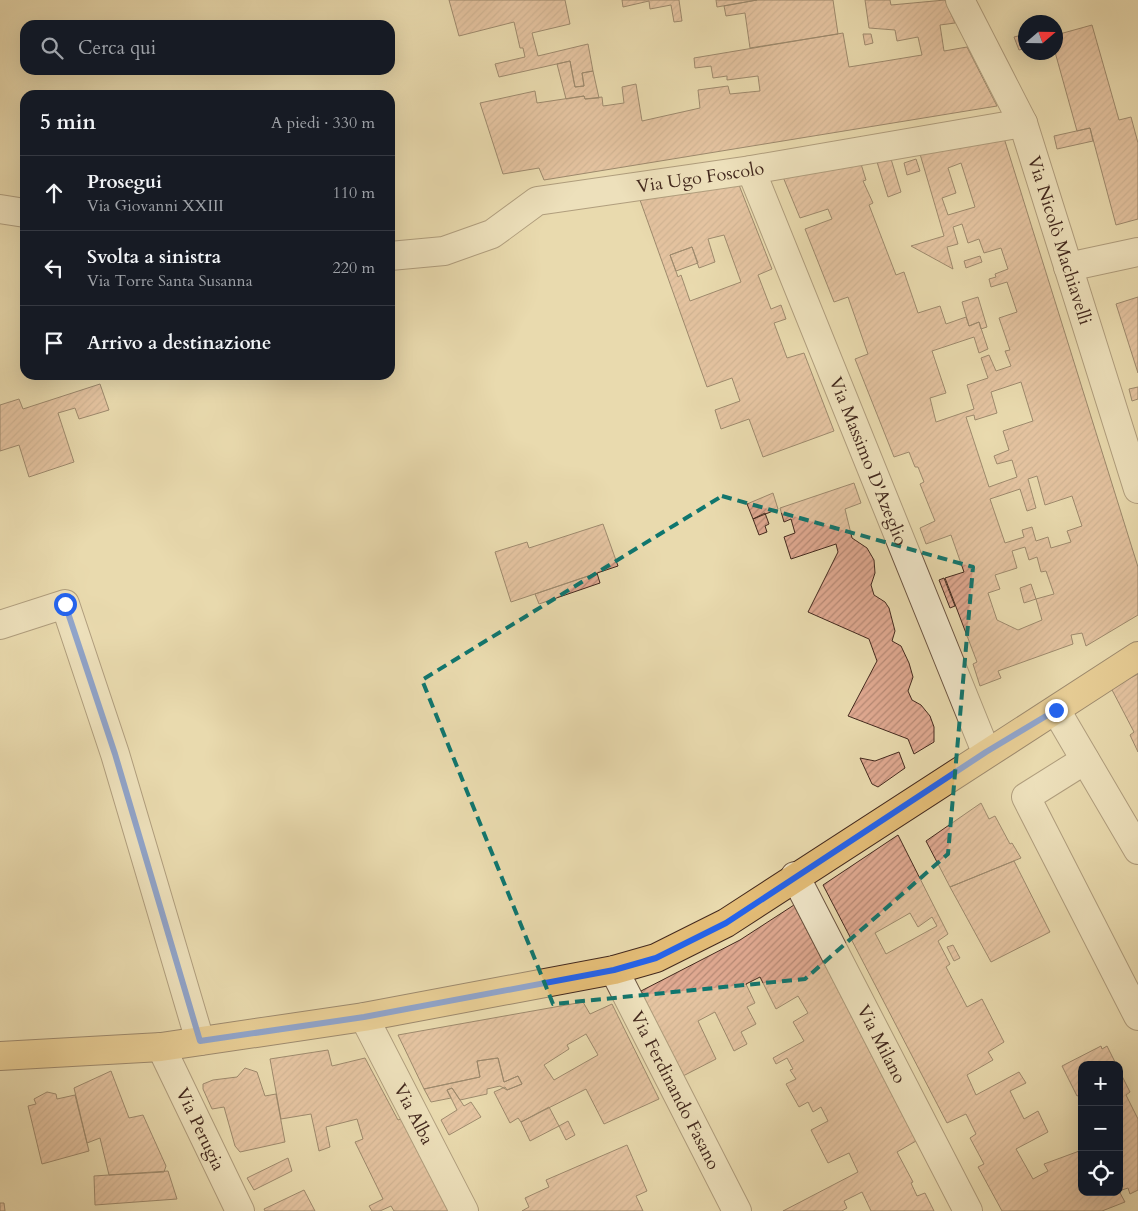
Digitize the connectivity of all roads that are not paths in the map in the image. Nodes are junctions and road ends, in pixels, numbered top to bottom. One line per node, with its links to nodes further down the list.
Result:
1 (960, 0): 2 (street, Via Nicolò Machiavelli)
2 (1023, 123): 3 (street, Via Ugo Foscolo); 8 (street, Via Nicolò Machiavelli)
3 (751, 170): 7 (street, Via Ugo Foscolo); 13 (street, Via Massimo D'Azeglio)
4 (0, 209): 5 (street)
5 (20, 212)
6 (1138, 252): 8 (street)
7 (395, 256)
8 (1068, 267): 9 (street, Via Nicolò Machiavelli)
9 (1138, 489)
10 (0, 625): 20 (street)
11 (1138, 656): 12 (main road)
12 (1056, 710): 13 (main road); 14 (street)
13 (986, 752): 16 (main road)
14 (1085, 760): 15 (street); 18 (street)
15 (1138, 850)
16 (795, 876): 17 (main road); 26 (street, Via Milano)
17 (614, 970): 19 (main road); 25 (street, Via Ferdinando Fasano)
18 (1138, 1016)
19 (364, 1017): 20 (main road); 24 (street, Via Alba)
20 (200, 1041): 21 (main road)
21 (161, 1047): 22 (main road); 23 (street, Via Perugia)
22 (0, 1056)
23 (240, 1211)
24 (464, 1211)
25 (737, 1211)
26 (968, 1211)

